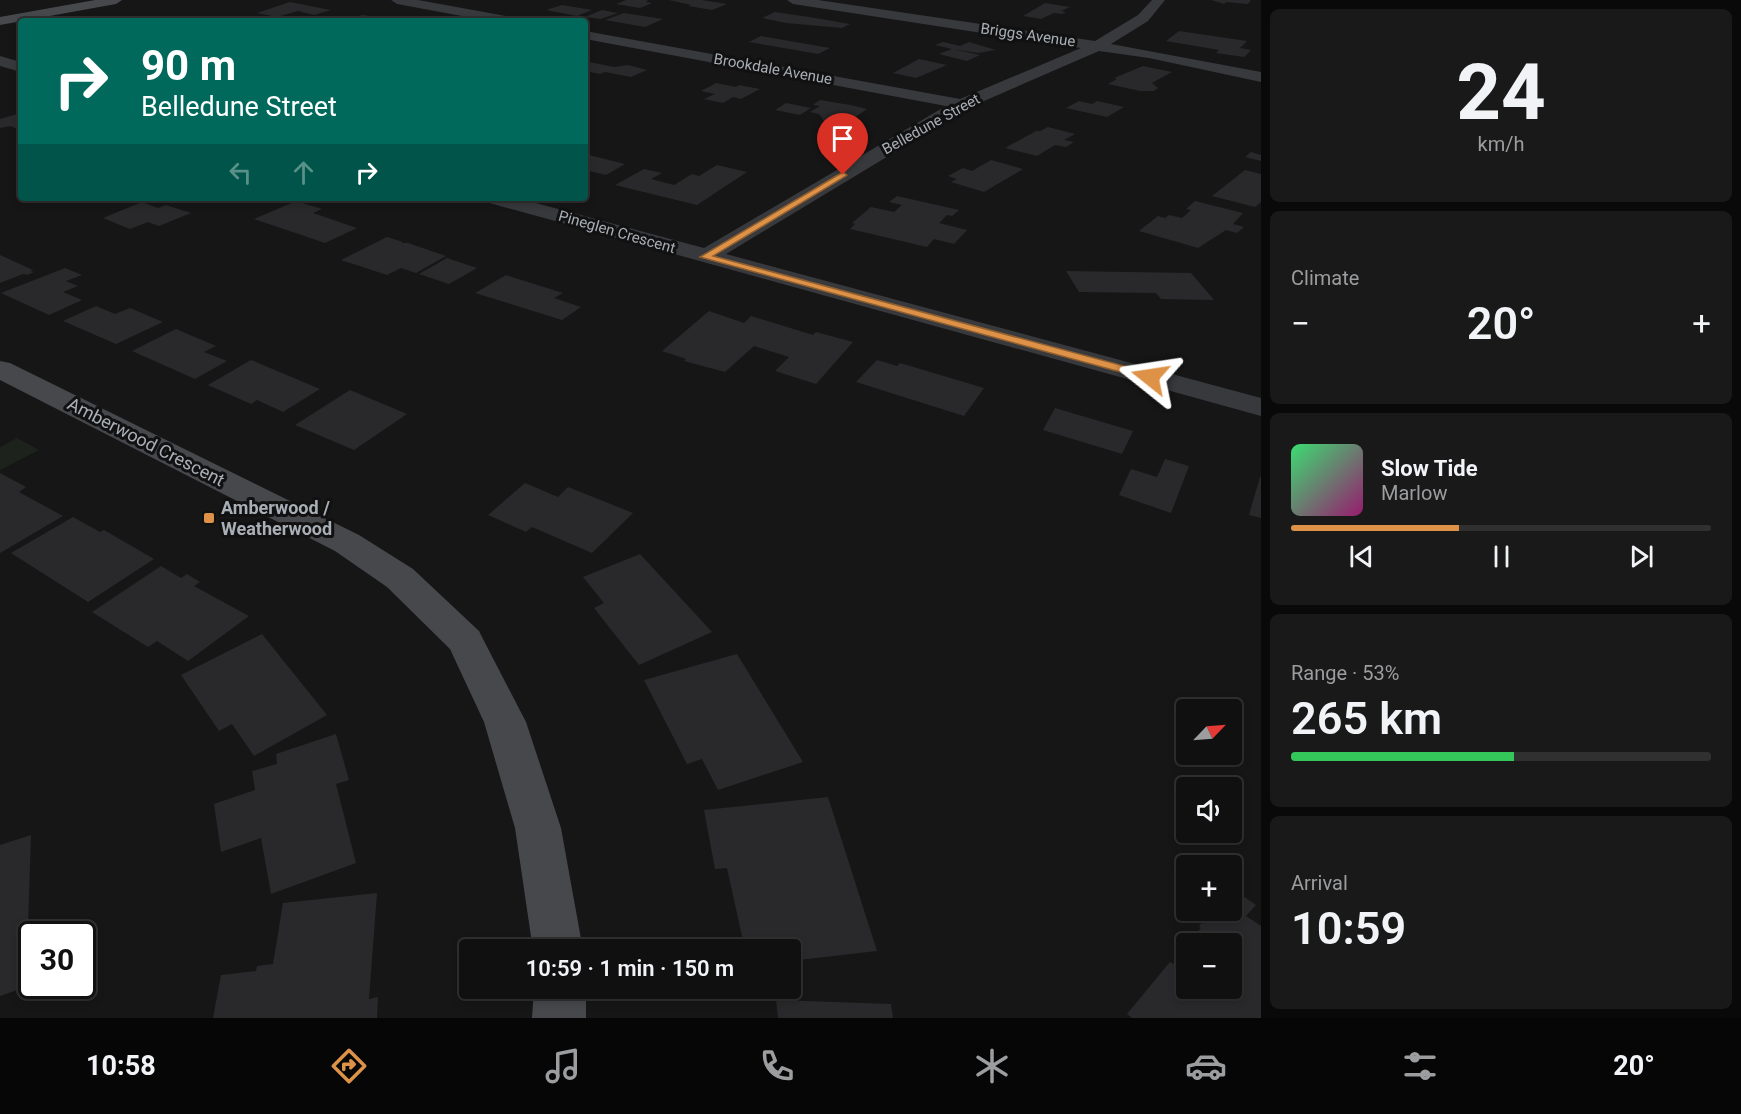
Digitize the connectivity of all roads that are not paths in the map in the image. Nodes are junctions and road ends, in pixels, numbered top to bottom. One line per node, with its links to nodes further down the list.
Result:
1 (116, 0): 6 (street)
2 (397, 0): 5 (street)
3 (793, 0): 8 (street, Briggs Avenue)
4 (1159, 0): 8 (street, Belledune Street)
5 (495, 18)
6 (0, 21)
7 (588, 36): 12 (street, Brookdale Avenue)
8 (1098, 46): 11 (street, Briggs Avenue); 12 (street, Belledune Street)
9 (0, 61): 10 (street)
10 (18, 66)
11 (1261, 77)
12 (962, 104): 14 (street, Belledune Street)
13 (505, 201): 14 (street, Pineglen Crescent)
14 (705, 257): 16 (street, Pineglen Crescent)
15 (0, 369): 17 (street, Amberwood Crescent)
16 (1261, 407)
17 (556, 939)
18 (560, 999): 19 (street)
19 (559, 1018)

